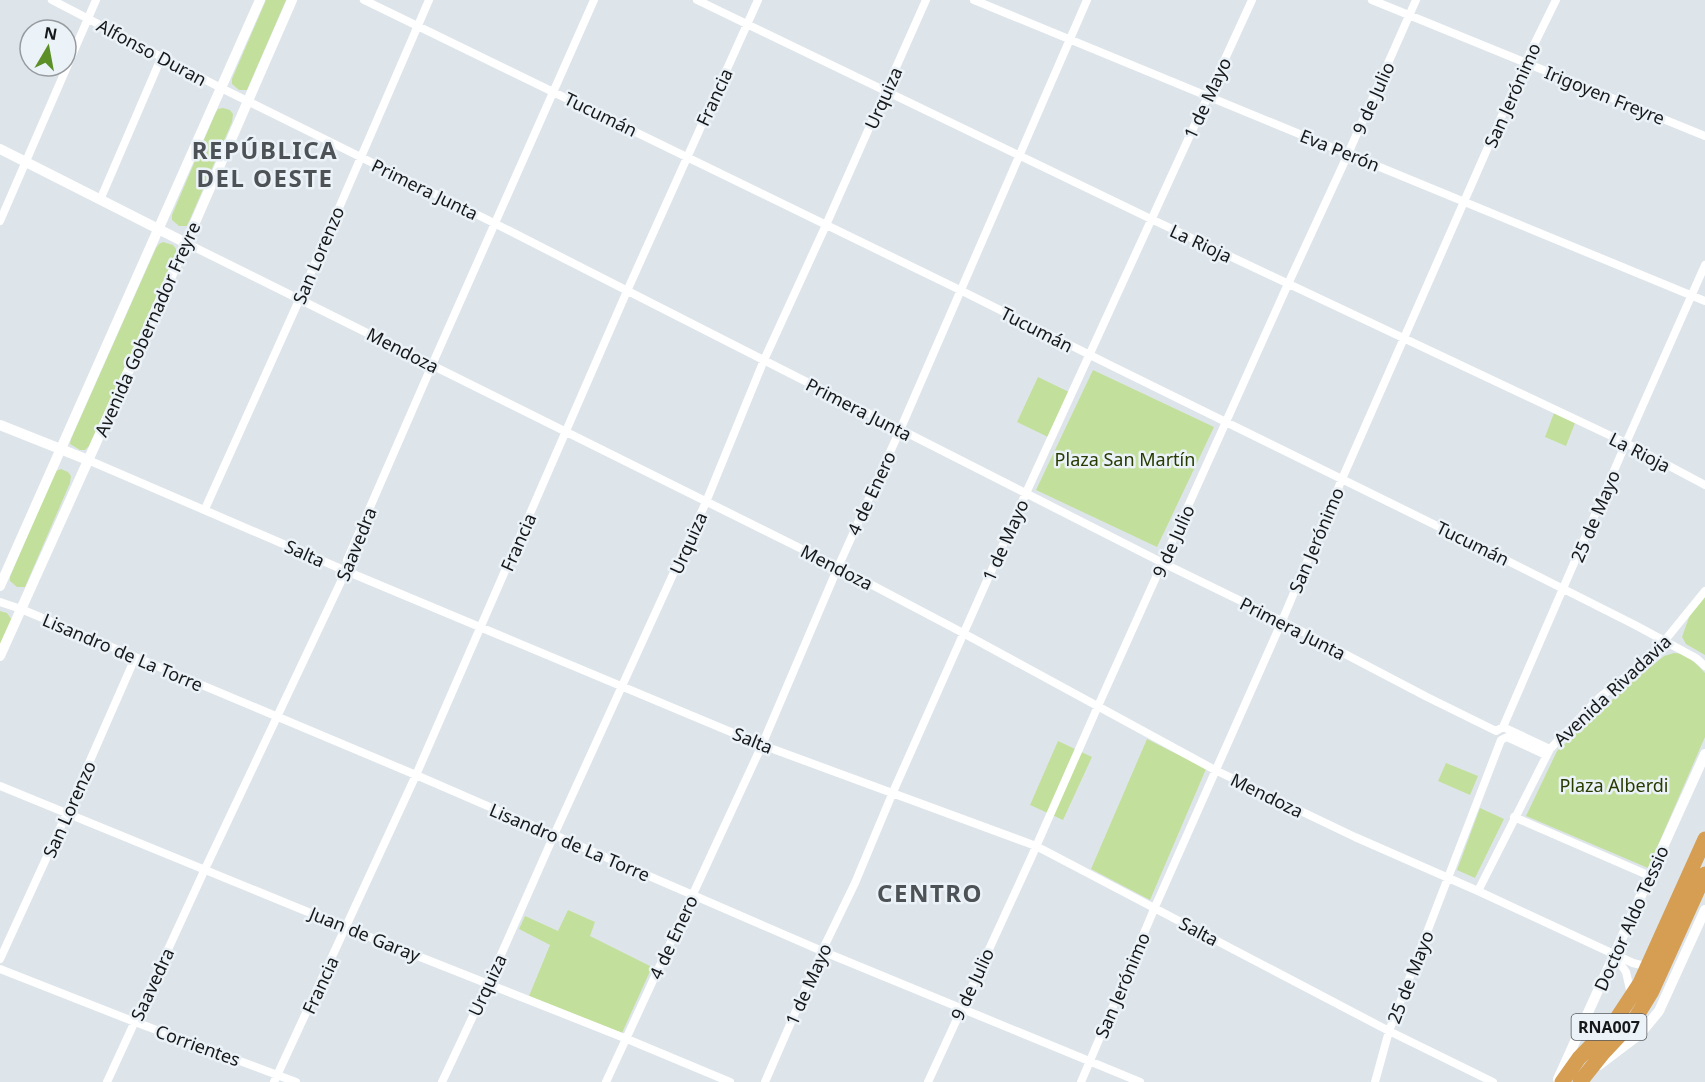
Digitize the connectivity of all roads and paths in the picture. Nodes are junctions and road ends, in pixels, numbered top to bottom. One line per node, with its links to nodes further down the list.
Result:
1 (52, 0): 18 (street, Alfonso Duran)
2 (96, 0): 18 (street)
3 (260, 0): 24 (main road, Avenida Gobernador Freyre)
4 (292, 0): 28 (main road, Avenida Gobernador Freyre)
5 (364, 0): 20 (street, Tucumán)
6 (429, 0): 20 (street, San Lorenzo)
7 (594, 0): 25 (street, Saavedra)
8 (697, 0): 19 (street, La Rioja)
9 (758, 0): 19 (street, Francia)
10 (926, 0): 26 (street, Urquiza)
11 (974, 0): 21 (street, Eva Perón)
12 (1087, 0): 21 (street, 4 de Enero)
13 (1252, 0): 27 (street, 1 de Mayo)
14 (1372, 0): 17 (street, Irigoyen Freyre)
15 (1416, 0): 17 (street, 9 de Julio)
16 (1556, 0): 23 (street, San Jerónimo)
17 (1410, 15): 23 (street, Irigoyen Freyre); 31 (street, 9 de Julio)
18 (88, 19): 22 (street, Alfonso Duran); 35 (street)
19 (747, 24): 26 (street, La Rioja); 34 (street, Francia)
20 (417, 26): 25 (street, Tucumán); 33 (street, San Lorenzo)
21 (1070, 40): 27 (street, Eva Perón); 32 (street, 4 de Enero)
22 (162, 56): 24 (street, Alfonso Duran); 36 (street)
23 (1525, 63): 29 (street, Irigoyen Freyre); 37 (street, San Jerónimo)
24 (221, 88): 28 (street, Primera Junta); 42 (main road, Avenida Gobernador Freyre)
25 (554, 91): 34 (street, Tucumán); 40 (street, Saavedra)
26 (885, 92): 32 (street, La Rioja); 41 (street, Urquiza)
27 (1207, 97): 31 (street, Eva Perón); 38 (street, 1 de Mayo)
28 (247, 100): 33 (street, Primera Junta); 43 (main road, Avenida Gobernador Freyre)
29 (1705, 136)
30 (0, 149): 35 (main road, Mendoza)
31 (1348, 153): 37 (street, Eva Perón); 45 (street, 9 de Julio)
32 (1020, 155): 38 (street, La Rioja); 46 (street, 4 de Enero)
33 (361, 157): 40 (street, Primera Junta); 49 (street, San Lorenzo)
34 (686, 157): 41 (street, Tucumán); 47 (street, Francia)
35 (26, 162): 36 (main road, Mendoza); 39 (street)
36 (100, 200): 42 (main road, Mendoza)
37 (1464, 201): 48 (street, Eva Perón); 51 (street, San Jerónimo)
38 (1151, 219): 45 (street, La Rioja); 52 (street, 1 de Mayo)
39 (0, 221)
40 (496, 224): 47 (street, Primera Junta); 54 (street, Saavedra)
41 (826, 225): 46 (street, Tucumán); 53 (street, Urquiza)
42 (158, 230): 43 (main road, Mendoza); 60 (main road, Avenida Gobernador Freyre)
43 (186, 243): 49 (street, Mendoza); 61 (main road, Avenida Gobernador Freyre)
44 (1705, 265): 48 (street, 25 de Mayo)
45 (1288, 284): 51 (street, La Rioja); 55 (street, 9 de Julio)
46 (960, 290): 52 (street, Tucumán); 57 (street, 4 de Enero)
47 (627, 291): 53 (street, Primera Junta); 58 (street, Francia)
48 (1691, 295): 50 (street, Eva Perón); 59 (street, 25 de Mayo)
49 (300, 298): 54 (street, Mendoza); 66 (street, San Lorenzo)
50 (1705, 301)
51 (1404, 340): 59 (street, La Rioja); 62 (street, San Jerónimo)
52 (1090, 356): 55 (street, Tucumán); 64 (street, 1 de Mayo)
53 (764, 360): 57 (street, Primera Junta); 65 (street, Urquiza)
54 (432, 364): 58 (street, Mendoza); 69 (street, Saavedra)
55 (1226, 423): 62 (street, Tucumán); 67 (street, 9 de Julio)
56 (0, 425): 60 (main road, Salta)
57 (900, 430): 64 (street, Primera Junta); 68 (street, 4 de Enero)
58 (567, 432): 65 (street, Mendoza); 76 (street, Francia)
59 (1626, 443): 63 (street, La Rioja); 71 (street, 25 de Mayo)
60 (60, 450): 61 (main road, Salta); 70 (main road, Avenida Gobernador Freyre)
61 (88, 460): 66 (street, Salta); 74 (main road, Avenida Gobernador Freyre)
62 (1342, 479): 71 (street, Tucumán); 75 (street, San Jerónimo)
63 (1705, 485)
64 (1026, 493): 67 (street, Primera Junta); 77 (street, 1 de Mayo)
65 (706, 502): 68 (street, Mendoza); 82 (street, Urquiza)
66 (205, 509): 69 (street, Salta)
67 (1163, 563): 75 (street, Primera Junta); 83 (street, 9 de Julio)
68 (838, 567): 77 (street, Mendoza); 86 (street, 4 de Enero)
69 (346, 571): 76 (street, Salta); 84 (street, Saavedra)
70 (0, 586)
71 (1564, 588): 78 (street, Tucumán); 85 (street, 25 de Mayo)
72 (1705, 591): 78 (street, Avenida Rivadavia)
73 (0, 602): 74 (street, Lisandro de La Torre)
74 (21, 609): 79 (main road, Avenida Gobernador Freyre); 80 (street, Lisandro de La Torre)
75 (1282, 621): 85 (street, Primera Junta); 89 (street, San Jerónimo)
76 (481, 627): 82 (street, Salta); 90 (street, Francia)
77 (963, 633): 83 (street, Mendoza); 92 (street, 1 de Mayo)
78 (1665, 642): 81 (street, Tucumán); 87 (street, Avenida Rivadavia)
79 (0, 656)
80 (135, 658): 84 (street, Lisandro de La Torre); 93 (street, San Lorenzo)
81 (1705, 666)
82 (622, 687): 86 (street, Salta); 95 (street, Urquiza)
83 (1098, 706): 89 (street, Mendoza); 97 (street, 9 de Julio)
84 (277, 717): 90 (street, Lisandro de La Torre); 98 (street, Saavedra)
85 (1499, 729): 87 (street, Primera Junta)
86 (762, 745): 92 (street, Salta); 103 (street, 4 de Enero)
87 (1548, 752): 94 (street, Avenida Rivadavia); 101 (street, 25 de Mayo)
88 (1705, 754): 100 (main road, Doctor Aldo Tessio)
89 (1215, 770): 101 (street, Mendoza); 104 (street, San Jerónimo)
90 (416, 775): 95 (street, Lisandro de La Torre); 106 (street, Francia)
91 (0, 786): 93 (street, Juan de Garay)
92 (893, 792): 97 (street, Salta); 107 (street, 1 de Mayo)
93 (67, 813): 98 (street, Juan de Garay); 109 (street, San Lorenzo)
94 (1515, 817): 100 (street); 102 (street, Avenida Rivadavia)
95 (554, 835): 103 (street, Lisandro de La Torre); 113 (street, Urquiza)
96 (1705, 839): 110 (highway, RNA007)
97 (1036, 846): 104 (street, Salta); 115 (street, 9 de Julio)
98 (205, 869): 106 (street, Juan de Garay); 117 (street, Saavedra)
99 (1705, 874): 110 (highway, RNA007)
100 (1650, 876): 108 (main road, Doctor Aldo Tessio)
101 (1448, 878): 102 (street, Mendoza); 119 (street, 25 de Mayo)
102 (1478, 891): 108 (street, Mendoza)
103 (693, 894): 107 (street, Lisandro de La Torre); 120 (street, 4 de Enero)
104 (1155, 907): 119 (street, Salta); 121 (street, San Jerónimo)
105 (1705, 910): 112 (main road)
106 (347, 928): 113 (street, Juan de Garay); 122 (street, Francia)
107 (822, 951): 115 (street, Lisandro de La Torre); 129 (street, 1 de Mayo)
108 (1614, 954): 110 (street, Mendoza); 114 (street); 135 (main road, Doctor Aldo Tessio)
109 (0, 959)
110 (1655, 967): 112 (street, Mendoza); 114 (highway, RNA007); 116 (highway, RNA007)
111 (0, 969): 117 (street, Corrientes)
112 (1679, 969): 118 (main road)
113 (488, 984): 120 (street, Juan de Garay); 126 (street, Urquiza)
114 (1632, 997): 116 (street); 136 (highway, RNA007)
115 (961, 1008): 121 (street, Lisandro de La Torre); 130 (street, 9 de Julio)
116 (1638, 1014): 118 (street); 123 (highway, RNA007)
117 (135, 1022): 122 (street, Corrientes); 124 (street, Saavedra)
118 (1648, 1027): 123 (main road)
119 (1389, 1031): 133 (street, 25 de Mayo); 134 (street, Salta)
120 (627, 1039): 127 (street, 4 de Enero); 128 (street, Juan de Garay)
121 (1090, 1061): 131 (street, San Jerónimo); 132 (street, Lisandro de La Torre)
122 (276, 1078): 125 (street, Corrientes)
123 (1581, 1081)
124 (107, 1082)
125 (296, 1082)
126 (442, 1082)
127 (606, 1082)
128 (730, 1082)
129 (765, 1082)
130 (928, 1082)
131 (1081, 1082)
132 (1140, 1082)
133 (1375, 1082)
134 (1493, 1082)
135 (1557, 1082)
136 (1562, 1082)

